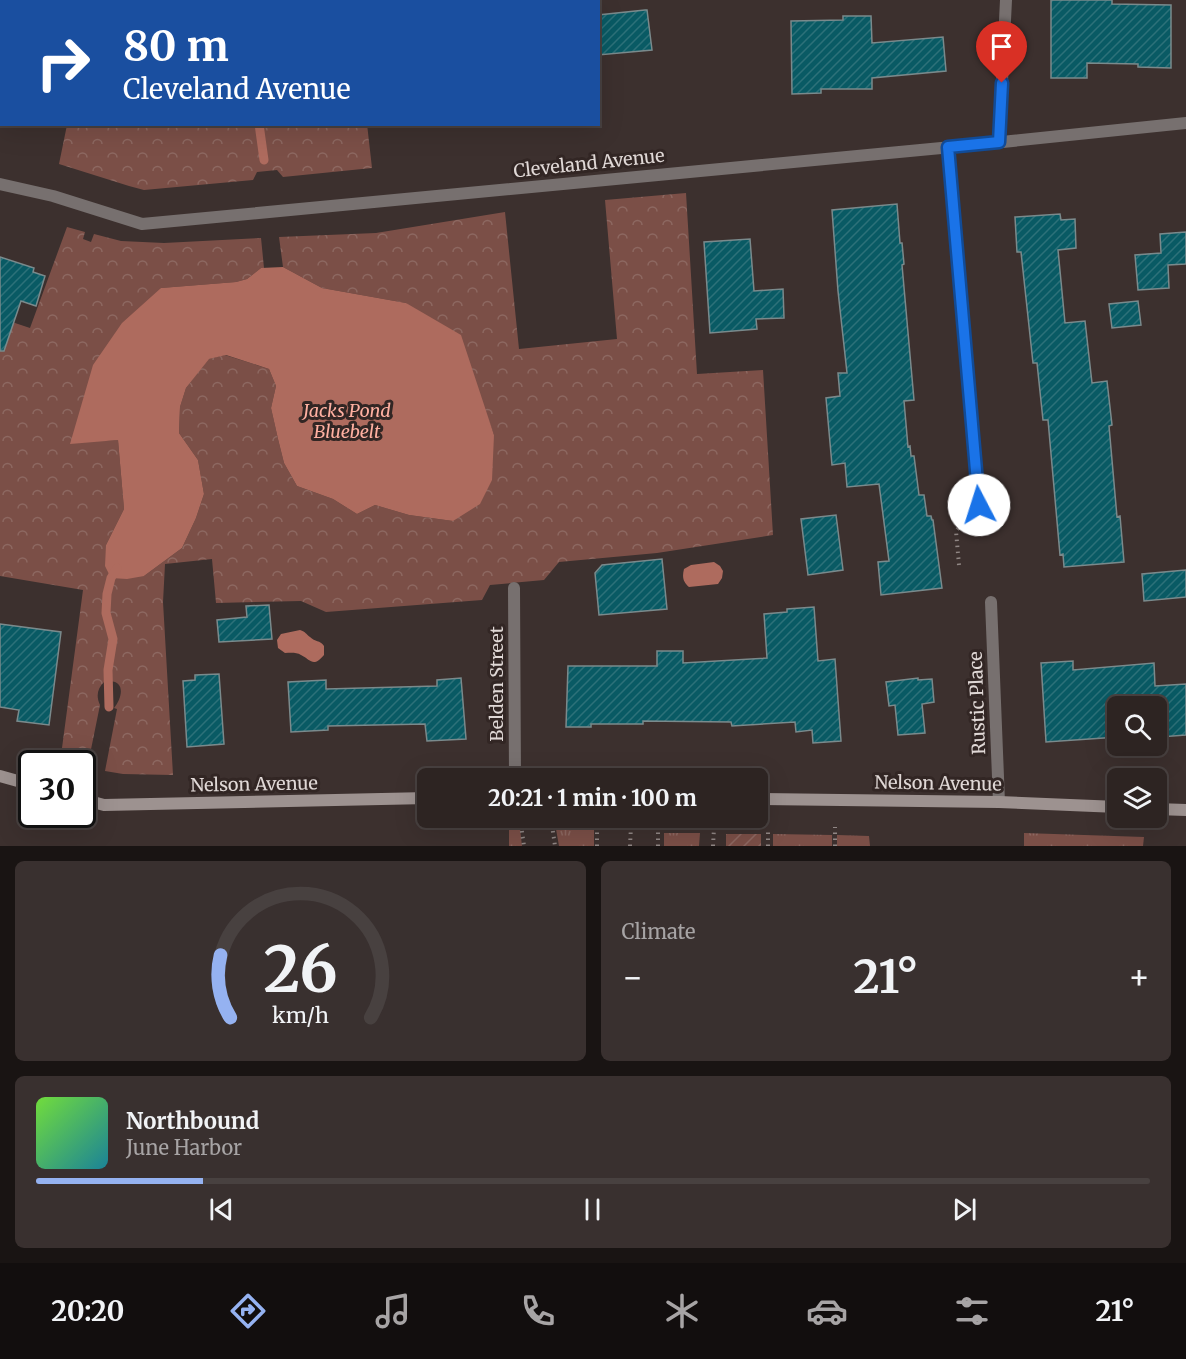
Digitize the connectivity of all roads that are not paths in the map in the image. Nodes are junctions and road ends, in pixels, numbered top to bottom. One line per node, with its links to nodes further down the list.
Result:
1 (1006, 0): 3 (street)
2 (1186, 123): 3 (street, Cleveland Avenue)
3 (999, 142): 4 (street, Cleveland Avenue)
4 (948, 147): 5 (street, Cleveland Avenue); 6 (street)
5 (0, 184)
6 (979, 505)
7 (514, 588): 9 (street, Belden Street)
8 (991, 602): 14 (street, Rustic Place)
9 (515, 768)
10 (0, 776): 11 (street)
11 (18, 781)
12 (417, 798): 15 (street, Nelson Avenue)
13 (768, 799): 14 (street, Nelson Avenue)
14 (999, 802): 16 (street, Nelson Avenue)
15 (96, 803)
16 (1107, 807)
17 (1167, 809): 18 (street)
18 (1186, 810)

